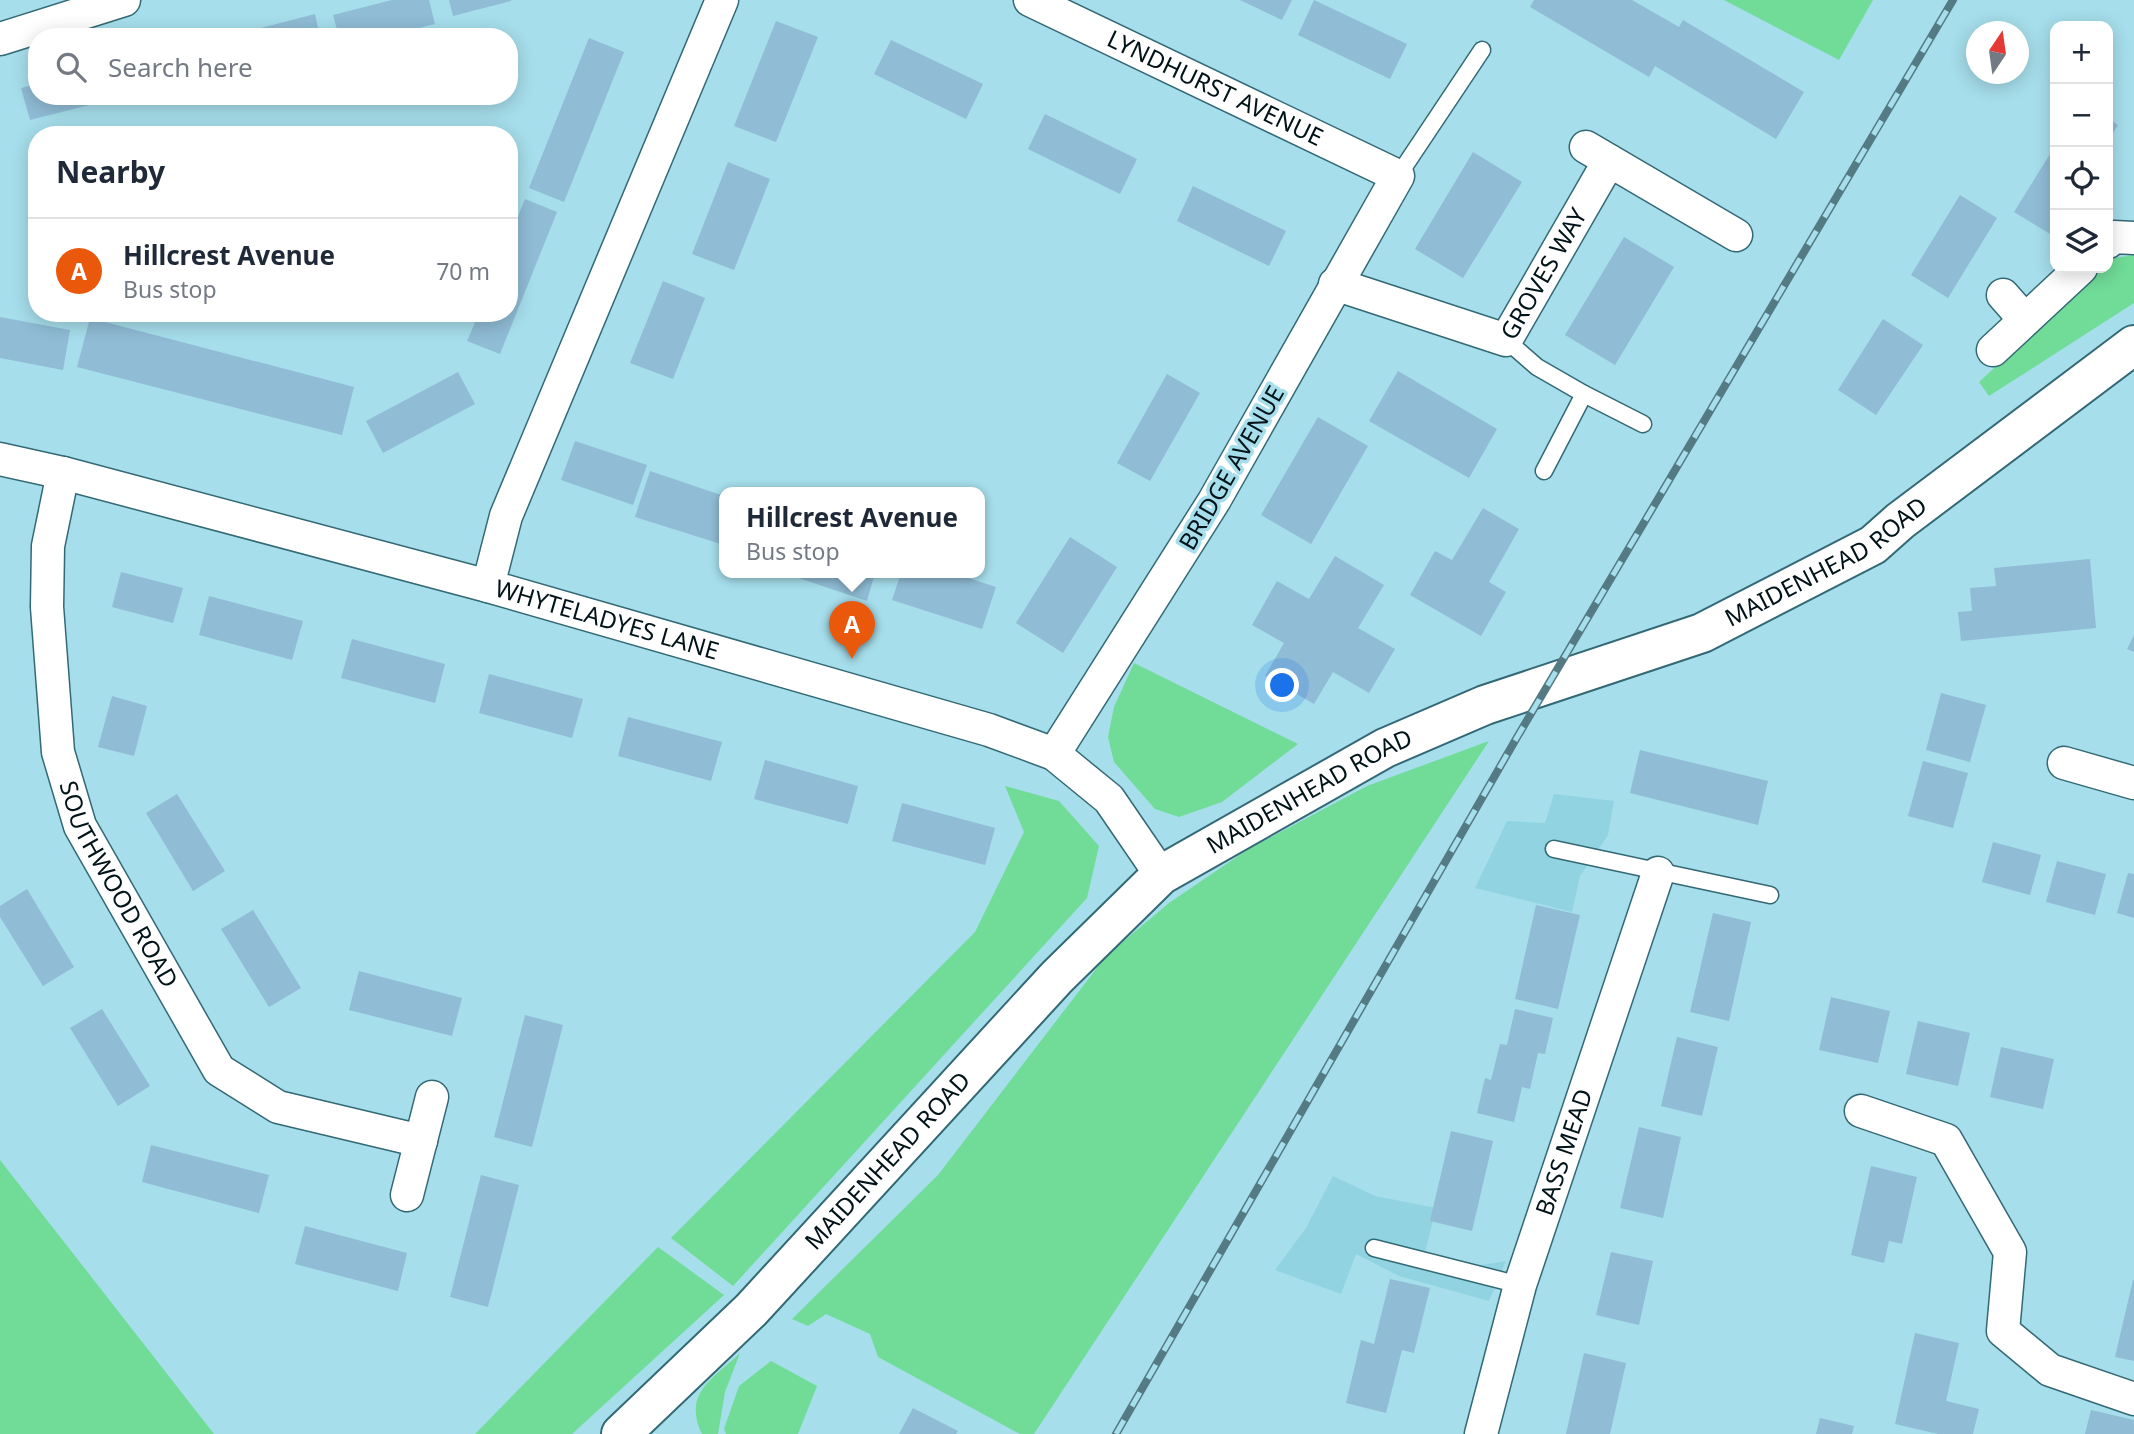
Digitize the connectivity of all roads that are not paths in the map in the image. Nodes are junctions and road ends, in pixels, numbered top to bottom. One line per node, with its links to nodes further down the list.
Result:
1 (124, 0): 4 (street)
2 (722, 0): 24 (street)
3 (1030, 0): 8 (street, LYNDHURST AVENUE)
4 (35, 28)
5 (28, 30): 6 (street)
6 (0, 39)
7 (1482, 50): 8 (lane)
8 (1398, 176): 13 (street, BRIDGE AVENUE)
9 (1736, 236): 16 (street, GROVES WAY)
10 (2113, 238): 11 (street)
11 (2134, 238)
12 (2076, 273): 15 (street)
13 (1335, 284): 16 (street, GROVES WAY); 25 (street, BRIDGE AVENUE)
14 (2003, 295): 15 (street)
15 (2025, 320): 18 (street)
16 (1506, 340): 19 (lane)
17 (2134, 345): 30 (main road, MAIDENHEAD ROAD)
18 (1993, 350)
19 (1584, 394): 20 (lane); 22 (lane)
20 (1643, 424)
21 (0, 459): 23 (street, WHYTELADYES LANE)
22 (1544, 471)
23 (63, 473): 24 (street, WHYTELADYES LANE); 34 (street, SOUTHWOOD ROAD)
24 (488, 586): 25 (street, WHYTELADYES LANE)
25 (1054, 754): 30 (street, WHYTELADYES LANE)
26 (2064, 763): 27 (street)
27 (2134, 783)
28 (1554, 849): 29 (lane)
29 (1658, 873): 31 (lane); 37 (street, BASS MEAD)
30 (1161, 875): 39 (main road, MAIDENHEAD ROAD)
31 (1770, 895)
32 (432, 1097): 34 (street)
33 (1861, 1111): 38 (street)
34 (421, 1141): 35 (street)
35 (407, 1195)
36 (1374, 1248): 37 (lane)
37 (1520, 1285): 40 (street, BASS MEAD)
38 (2134, 1399)
39 (641, 1428)
40 (1481, 1434)

